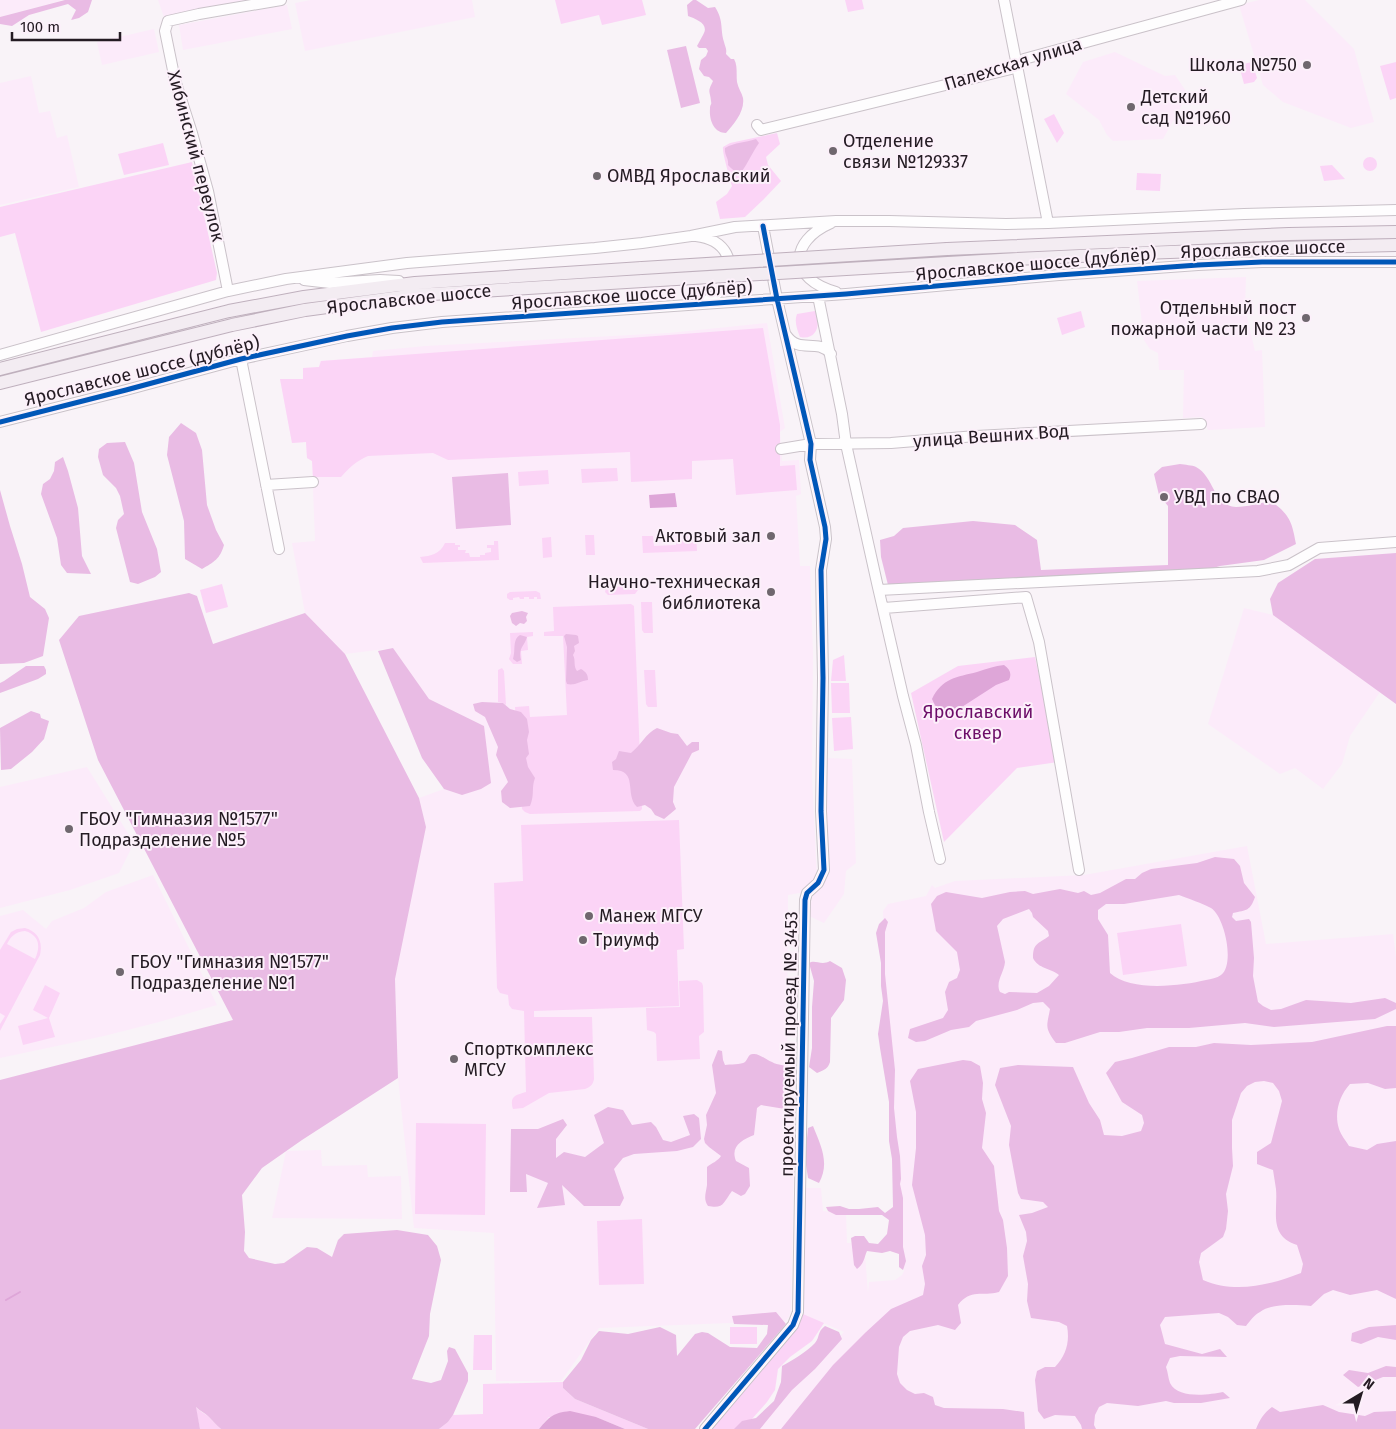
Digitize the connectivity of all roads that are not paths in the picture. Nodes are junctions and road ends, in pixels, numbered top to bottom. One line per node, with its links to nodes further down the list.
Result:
1 (281, 0): 19 (street, Хибинский переулок)
2 (1004, 0): 4 (street)
3 (1241, 0): 4 (street, Палехская улица)
4 (1017, 64): 5 (street, Палехская улица); 8 (street)
5 (757, 125)
6 (1396, 210): 8 (street, Ярославское шоссе (дублёр))
7 (836, 221): 8 (street, Ярославское шоссе (дублёр)); 9 (street, Ярославское шоссе (дублёр)); 20 (street)
8 (1048, 223)
9 (762, 226): 11 (street, Ярославское шоссе (дублёр)); 22 (street, проектируемый проезд № 3453)
10 (1396, 232): 16 (main road, Ярославское шоссе, bridge)
11 (691, 236): 17 (street, Ярославское шоссе (дублёр)); 23 (street)
12 (1396, 245): 13 (main road, Ярославское шоссе)
13 (1210, 250): 14 (street); 16 (main road, Ярославское шоссе, bridge)
14 (1262, 262): 15 (street, Ярославское шоссе (дублёр)); 20 (street, Ярославское шоссе (дублёр))
15 (1396, 262)
16 (642, 275): 18 (main road, Ярославское шоссе); 29 (main road, Ярославское шоссе)
17 (286, 279): 18 (street); 19 (street, Ярославское шоссе (дублёр))
18 (415, 282): 28 (main road, Ярославское шоссе)
19 (228, 290): 26 (street, Ярославское шоссе (дублёр))
20 (846, 294): 21 (street, Ярославское шоссе (дублёр))
21 (818, 296): 22 (street, Ярославское шоссе (дублёр)); 25 (street)
22 (778, 299): 23 (street, Ярославское шоссе (дублёр)); 24 (street, проектируемый проезд № 3453)
23 (694, 306): 27 (street, Ярославское шоссе (дублёр))
24 (785, 333): 25 (street); 34 (street, проектируемый проезд № 3453)
25 (830, 354): 35 (street)
26 (0, 355)
27 (241, 359): 32 (street, Ярославское шоссе (дублёр)); 38 (street)
28 (0, 369)
29 (34, 374): 30 (main road, Ярославское шоссе); 31 (street)
30 (0, 383)
31 (0, 388)
32 (0, 422)
33 (1202, 424): 35 (street, улица Вешних Вод)
34 (811, 444): 35 (street, улица Вешних Вод); 36 (street, улица Вешних Вод); 45 (street, проектируемый проезд № 3453)
35 (846, 444): 41 (street)
36 (781, 449)
37 (313, 482): 38 (street)
38 (266, 485): 40 (street)
39 (1396, 542): 41 (street)
40 (279, 549)
41 (879, 590): 42 (street)
42 (884, 608): 43 (street); 44 (street)
43 (940, 860)
44 (1079, 870)
45 (705, 1429)

